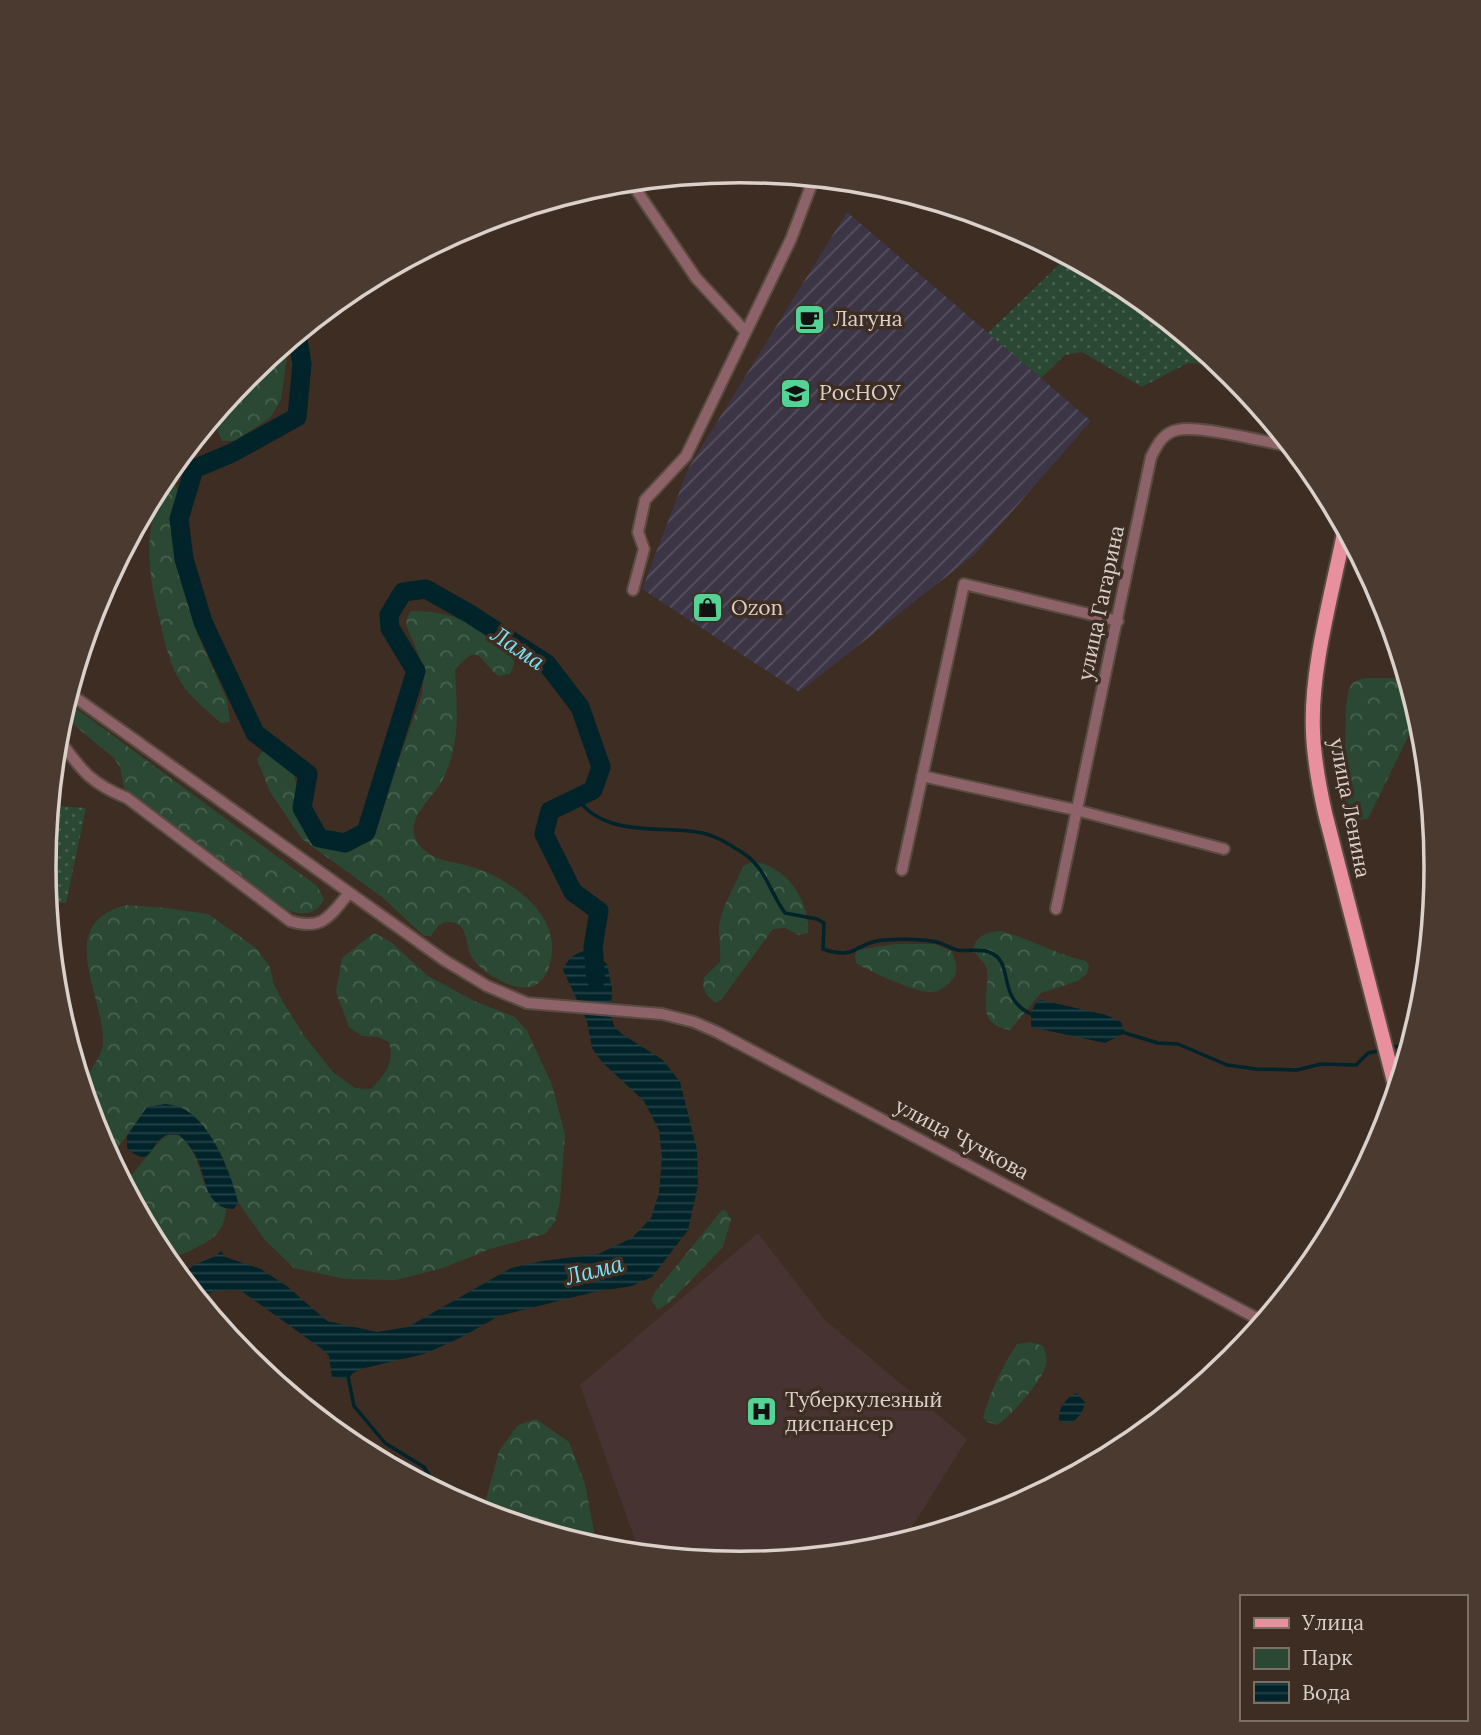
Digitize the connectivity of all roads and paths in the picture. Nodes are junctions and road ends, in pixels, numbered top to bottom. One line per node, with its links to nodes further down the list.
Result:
1 (811, 187): 3 (street)
2 (638, 191): 3 (street)
3 (746, 332): 6 (street)
4 (1279, 445): 7 (street, улица Гагарина)
5 (1342, 543): 16 (main road, улица Ленина)
6 (634, 590)
7 (1118, 621): 10 (street); 11 (street, улица Гагарина)
8 (77, 699): 14 (street, улица Чучкова)
9 (67, 750): 14 (street)
10 (922, 776): 11 (street); 13 (street)
11 (1076, 810): 12 (street); 15 (street, улица Гагарина)
12 (1224, 849)
13 (902, 870)
14 (349, 893): 17 (street, улица Чучкова)
15 (1056, 909)
16 (1393, 1076)
17 (1256, 1318)

